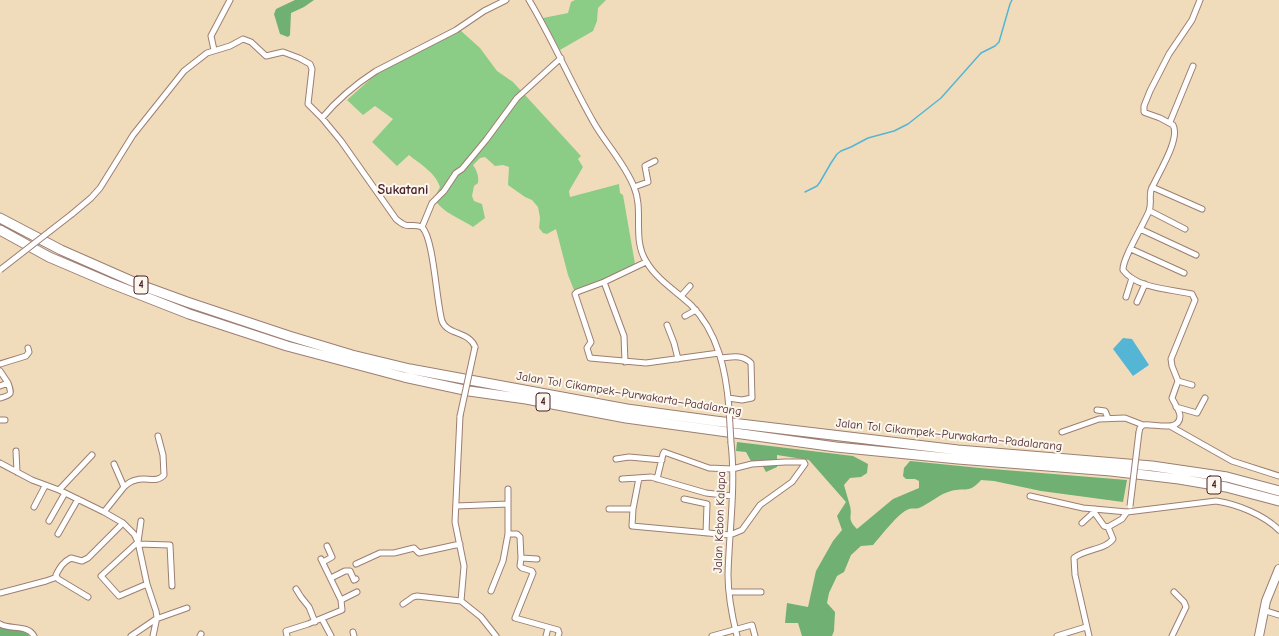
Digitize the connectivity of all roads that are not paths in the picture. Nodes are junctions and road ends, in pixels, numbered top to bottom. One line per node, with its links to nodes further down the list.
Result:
1 (230, 0): 5 (street)
2 (506, 0): 8 (street)
3 (529, 0): 6 (street)
4 (1200, 0): 9 (street)
5 (214, 50): 8 (street); 23 (street, bridge)
6 (561, 58): 11 (street); 16 (street)
7 (1193, 66): 9 (street)
8 (322, 118): 16 (street)
9 (1170, 122): 12 (street)
10 (655, 161): 11 (street)
11 (634, 187): 22 (street)
12 (1152, 187): 13 (street); 14 (street)
13 (1202, 209)
14 (1150, 211): 17 (street); 18 (street)
15 (0, 218): 71 (highway, Jalan Tol Cikampek–Purwakarta–Padalarang / 4)
16 (422, 227): 79 (street, bridge)
17 (1140, 229): 20 (street); 21 (street)
18 (1185, 229)
19 (0, 230): 77 (highway, Jalan Tol Cikampek–Purwakarta–Padalarang / 4)
20 (1131, 249): 24 (street); 25 (street)
21 (1196, 255)
22 (646, 262): 26 (street); 29 (street, Jalan Kebon Kalapa)
23 (0, 270)
24 (1184, 273)
25 (1132, 278): 27 (street); 30 (street)
26 (604, 282): 38 (street); 38 (street)
27 (1145, 284): 31 (street); 41 (street)
28 (690, 286): 29 (street)
29 (681, 296): 32 (street, Jalan Kebon Kalapa)
30 (1126, 297)
31 (1137, 302)
32 (696, 310): 33 (street); 36 (street, Jalan Kebon Kalapa)
33 (685, 316)
34 (667, 325): 37 (street)
35 (28, 348): 39 (street)
36 (720, 356): 37 (street); 46 (street, Jalan Kebon Kalapa); 46 (street)
37 (678, 359): 38 (street)
38 (625, 362)
39 (0, 364)
40 (0, 371): 42 (street)
41 (1178, 381): 43 (street); 48 (street)
42 (8, 383): 44 (street); 45 (street)
43 (1192, 385)
44 (0, 386)
45 (0, 398)
46 (728, 398): 61 (street, Jalan Kebon Kalapa, bridge)
47 (1205, 398): 48 (street)
48 (1176, 407): 52 (street)
49 (1097, 410): 50 (street)
50 (1108, 418): 51 (street); 53 (street)
51 (1143, 425): 52 (street); 83 (street, bridge)
52 (1170, 426): 63 (street)
53 (1062, 432)
54 (158, 436): 68 (street)
55 (16, 451): 62 (street)
56 (92, 455): 70 (street)
57 (616, 459): 58 (street)
58 (662, 460): 61 (street); 66 (street)
59 (0, 463): 62 (street)
60 (114, 464): 68 (street)
61 (732, 469): 73 (street, Jalan Kebon Kalapa); 95 (street)
62 (17, 472): 67 (street)
63 (1279, 476)
64 (639, 478): 65 (street); 66 (street); 82 (street)
65 (622, 479)
66 (657, 479): 73 (street)
67 (45, 486): 70 (street); 80 (street)
68 (124, 487): 85 (street)
69 (508, 489): 78 (street)
70 (59, 490): 72 (street)
71 (1279, 492)
72 (65, 493): 75 (street); 86 (street)
73 (732, 496): 95 (street, Jalan Kebon Kalapa)
74 (1030, 496): 84 (street)
75 (78, 499): 85 (street); 93 (street)
76 (684, 499): 92 (street)
77 (1279, 501)
78 (508, 504): 79 (street); 94 (street)
79 (456, 506): 97 (street)
80 (34, 507)
81 (609, 509): 82 (street)
82 (633, 509): 92 (street)
83 (1129, 510): 84 (street); 90 (street); 91 (street)
84 (1094, 511): 89 (street); 90 (street)
85 (104, 512): 88 (street)
86 (49, 521)
87 (141, 521): 96 (street)
88 (122, 523): 96 (street); 103 (street)
89 (1082, 523)
90 (1108, 527): 126 (street)
91 (1279, 530)
92 (706, 533): 95 (street)
93 (58, 534)
94 (508, 534): 99 (street); 109 (street)
95 (730, 534): 111 (street, Jalan Kebon Kalapa)
96 (138, 543): 106 (street); 106 (street); 107 (street)
97 (460, 544): 101 (street); 117 (street)
98 (327, 546): 104 (street)
99 (521, 558): 100 (street); 127 (street)
100 (537, 559)
101 (356, 564)
102 (1279, 569): 120 (main road)
103 (57, 577): 114 (street); 115 (street)
104 (331, 578): 105 (street); 116 (street)
105 (356, 579)
106 (147, 584): 122 (street)
107 (172, 586)
108 (296, 589): 124 (street)
109 (491, 591)
110 (357, 592): 116 (street)
111 (729, 592): 112 (street); 128 (street, Jalan Kebon Kalapa)
112 (761, 592)
113 (1174, 592): 141 (street)
114 (0, 593)
115 (88, 597)
116 (341, 600): 123 (street)
117 (461, 601): 118 (street); 134 (street)
118 (403, 604)
119 (187, 608): 122 (street)
120 (1263, 610): 121 (street); 142 (main road)
121 (1279, 615)
122 (156, 619): 130 (street); 131 (street)
123 (322, 619): 124 (street); 133 (street)
124 (315, 622): 132 (street)
125 (0, 624): 129 (street)
126 (1086, 627): 139 (street); 140 (street)
127 (548, 628): 135 (street); 136 (street)
128 (736, 633): 137 (street); 138 (street)
129 (34, 636)
130 (131, 636)
131 (153, 636)
132 (287, 636)
133 (331, 636)
134 (496, 636)
135 (546, 636)
136 (558, 636)
137 (712, 636)
138 (755, 636)
139 (1057, 636)
140 (1089, 636)
141 (1172, 636)
142 (1259, 636)

